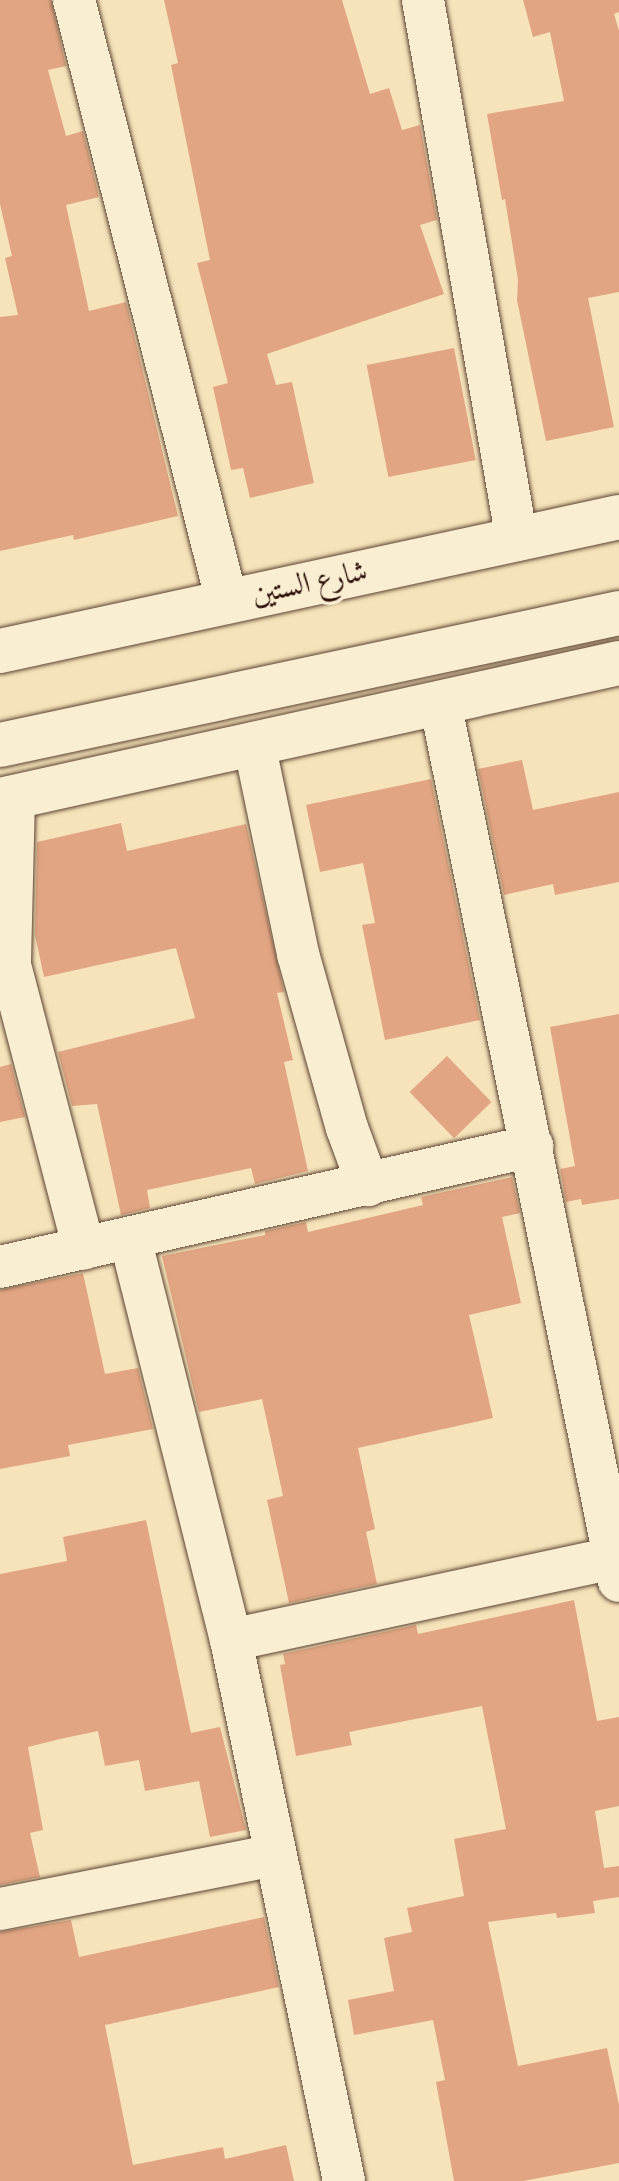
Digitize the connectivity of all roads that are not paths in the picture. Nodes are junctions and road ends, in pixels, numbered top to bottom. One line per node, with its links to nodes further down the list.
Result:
1 (74, 0): 5 (street)
2 (423, 0): 4 (street)
3 (619, 517): 4 (main road, شارع الستين)
4 (517, 540): 5 (main road, شارع الستين)
5 (227, 602): 7 (main road, شارع الستين)
6 (619, 613): 11 (main road)
7 (0, 651)
8 (619, 663): 9 (main road)
9 (440, 702): 10 (main road); 13 (street)
10 (254, 743): 12 (main road); 14 (street)
11 (0, 745)
12 (7, 799): 16 (street)
13 (532, 1146): 14 (street); 18 (street)
14 (368, 1185): 15 (street)
15 (130, 1238): 16 (street); 19 (street)
16 (84, 1249): 17 (street)
17 (0, 1267)
18 (617, 1566): 19 (street)
19 (231, 1640): 20 (street)
20 (274, 1855): 21 (street); 22 (street)
21 (0, 1909)
22 (344, 2181)

